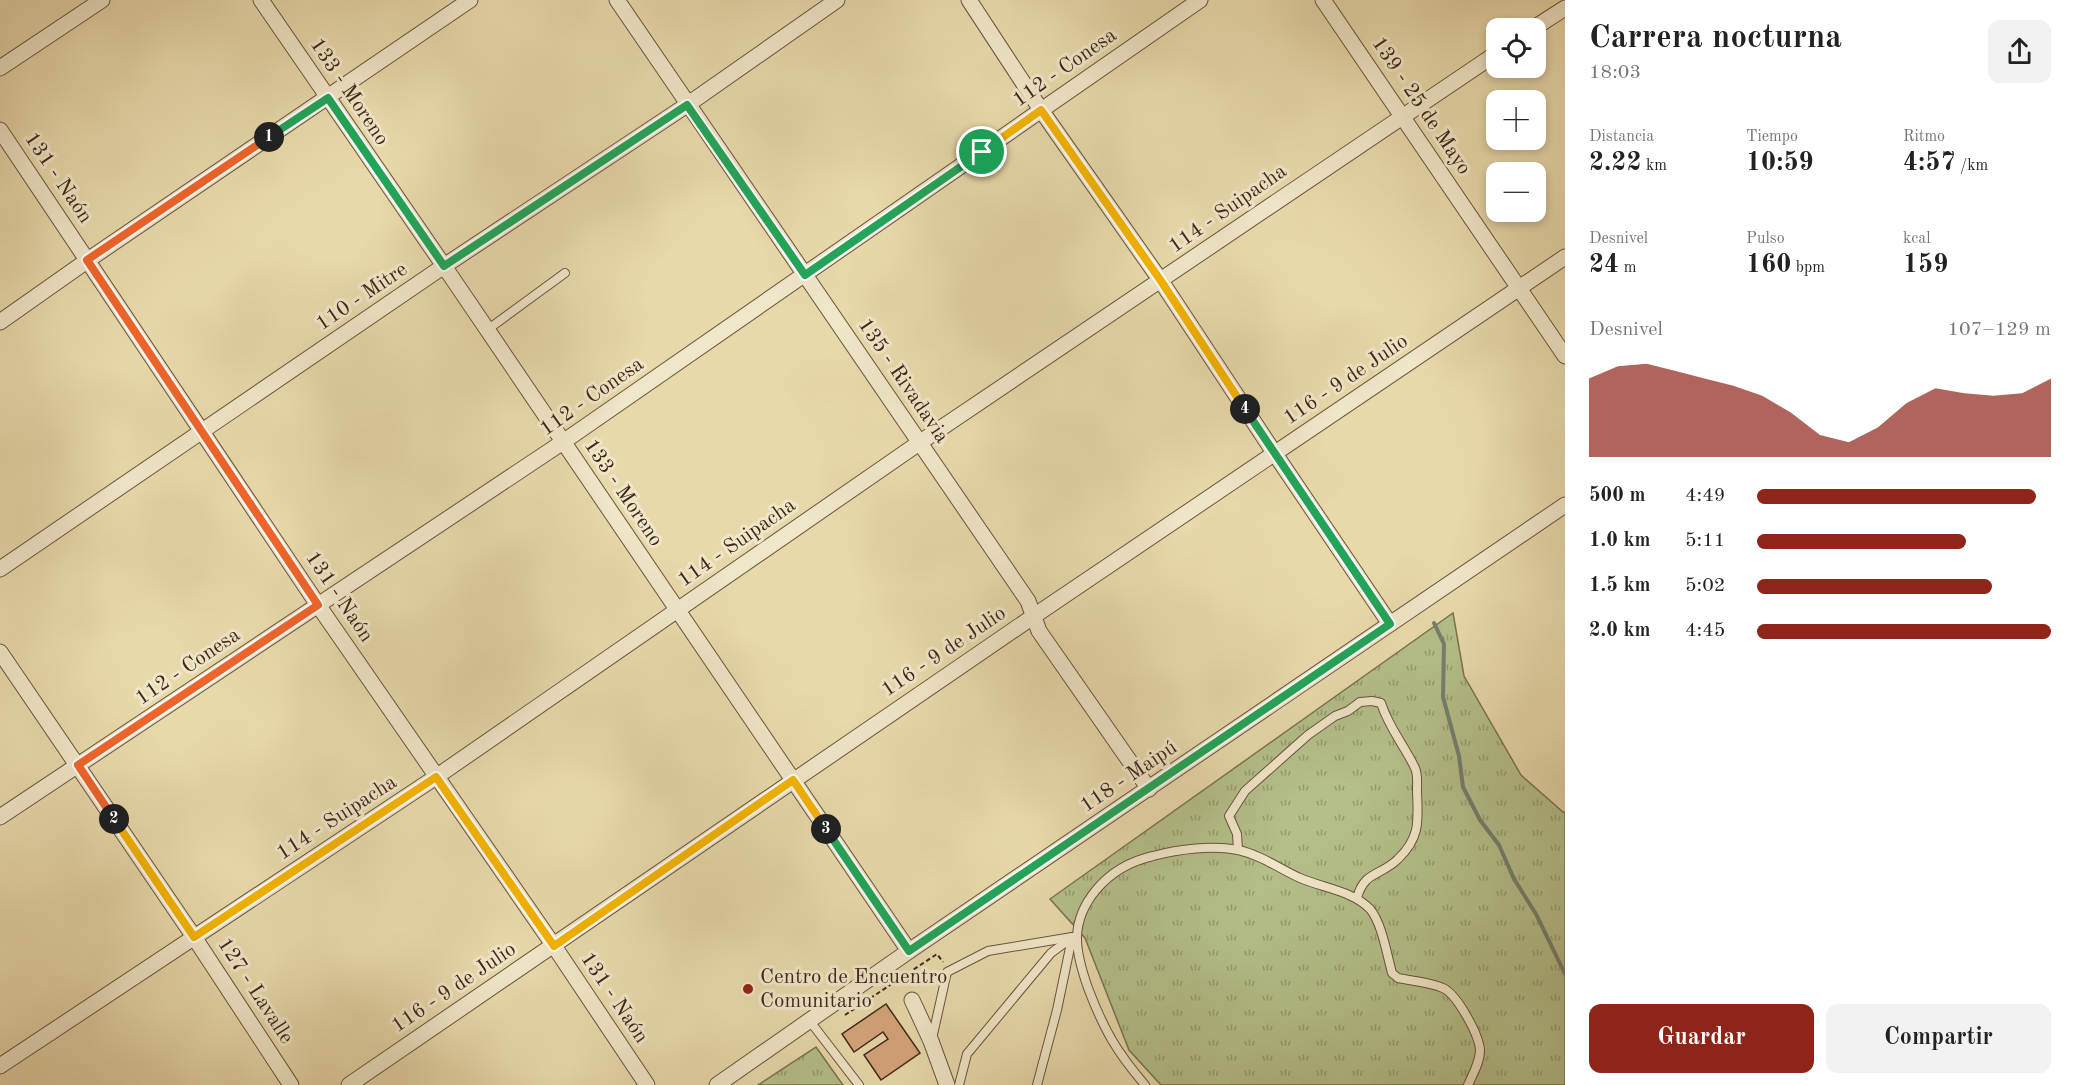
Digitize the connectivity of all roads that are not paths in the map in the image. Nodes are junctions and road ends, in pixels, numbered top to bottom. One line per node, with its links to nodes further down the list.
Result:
1 (102, 0): 12 (street)
2 (261, 0): 13 (street, 133 - Moreno)
3 (470, 0): 13 (street)
4 (616, 0): 14 (street, 135 - Rivadavia)
5 (837, 0): 14 (street, 110 - Mitre)
6 (969, 0): 15 (street)
7 (1200, 0): 15 (street, 112 - Conesa)
8 (1323, 0): 16 (street, 139 - 25 de Mayo)
9 (1565, 8): 10 (street)
10 (1546, 20)
11 (1486, 59): 16 (street, 114 - Suipacha)
12 (0, 69)
13 (328, 98): 19 (street); 20 (street, 133 - Moreno)
14 (687, 105): 20 (street, 110 - Mitre); 22 (street, 135 - Rivadavia)
15 (1041, 110): 22 (street, 112 - Conesa); 23 (street)
16 (1403, 115): 23 (street, 114 - Suipacha); 24 (street, 139 - 25 de Mayo)
17 (0, 130): 19 (street, 131 - Naón)
18 (1565, 257): 24 (street, 116 - 9 de Julio)
19 (87, 260): 25 (street); 28 (street, 131 - Naón)
20 (444, 266): 26 (street, 133 - Moreno); 28 (street, 110 - Mitre)
21 (566, 273): 26 (lane)
22 (805, 275): 29 (street, 112 - Conesa); 30 (street, 135 - Rivadavia)
23 (1161, 281): 30 (street, 114 - Suipacha); 31 (street)
24 (1518, 288): 27 (street, 139 - 25 de Mayo); 31 (street, 116 - 9 de Julio)
25 (0, 322)
26 (487, 330): 29 (street, 133 - Moreno)
27 (1565, 356)
28 (202, 431): 33 (street, 110 - Mitre); 34 (street, 131 - Naón)
29 (563, 442): 34 (street, 112 - Conesa); 35 (street, 133 - Moreno)
30 (920, 443): 35 (street, 114 - Suipacha); 36 (street, 135 - Rivadavia)
31 (1275, 454): 36 (street, 116 - 9 de Julio); 37 (street)
32 (1565, 505): 37 (street, 118 - Maipú)
33 (0, 569)
34 (318, 605): 39 (street, 112 - Conesa); 40 (street, 131 - Naón)
35 (678, 610): 40 (street, 114 - Suipacha); 41 (street, 133 - Moreno)
36 (1034, 616): 41 (street, 116 - 9 de Julio); 42 (street, 135 - Rivadavia)
37 (1390, 624): 42 (street, 118 - Maipú)
38 (0, 652): 39 (street, 127 - Lavalle)
39 (78, 765): 43 (street, 112 - Conesa); 46 (street, 127 - Lavalle)
40 (436, 777): 46 (street, 114 - Suipacha); 48 (street, 131 - Naón)
41 (793, 780): 48 (street, 116 - 9 de Julio); 49 (street, 133 - Moreno)
42 (1149, 789): 49 (street, 118 - Maipú)
43 (0, 817)
44 (1238, 850): 45 (lane); 45 (lane); 47 (lane)
45 (1357, 898): 63 (lane)
46 (194, 937): 53 (street, 114 - Suipacha); 54 (street, 127 - Lavalle)
47 (1074, 937): 52 (lane); 60 (lane); 61 (lane); 62 (lane)
48 (554, 946): 55 (street, 116 - 9 de Julio); 56 (street, 131 - Naón)
49 (909, 951): 51 (street, 118 - Maipú)
50 (912, 1000): 52 (street)
51 (810, 1020): 57 (street, 118 - Maipú); 58 (lane)
52 (931, 1041): 59 (street)
53 (0, 1066)
54 (291, 1085)
55 (349, 1085)
56 (647, 1085)
57 (717, 1085)
58 (859, 1085)
59 (947, 1085)
60 (959, 1085)
61 (1037, 1085)
62 (1145, 1085)
63 (1468, 1085)

